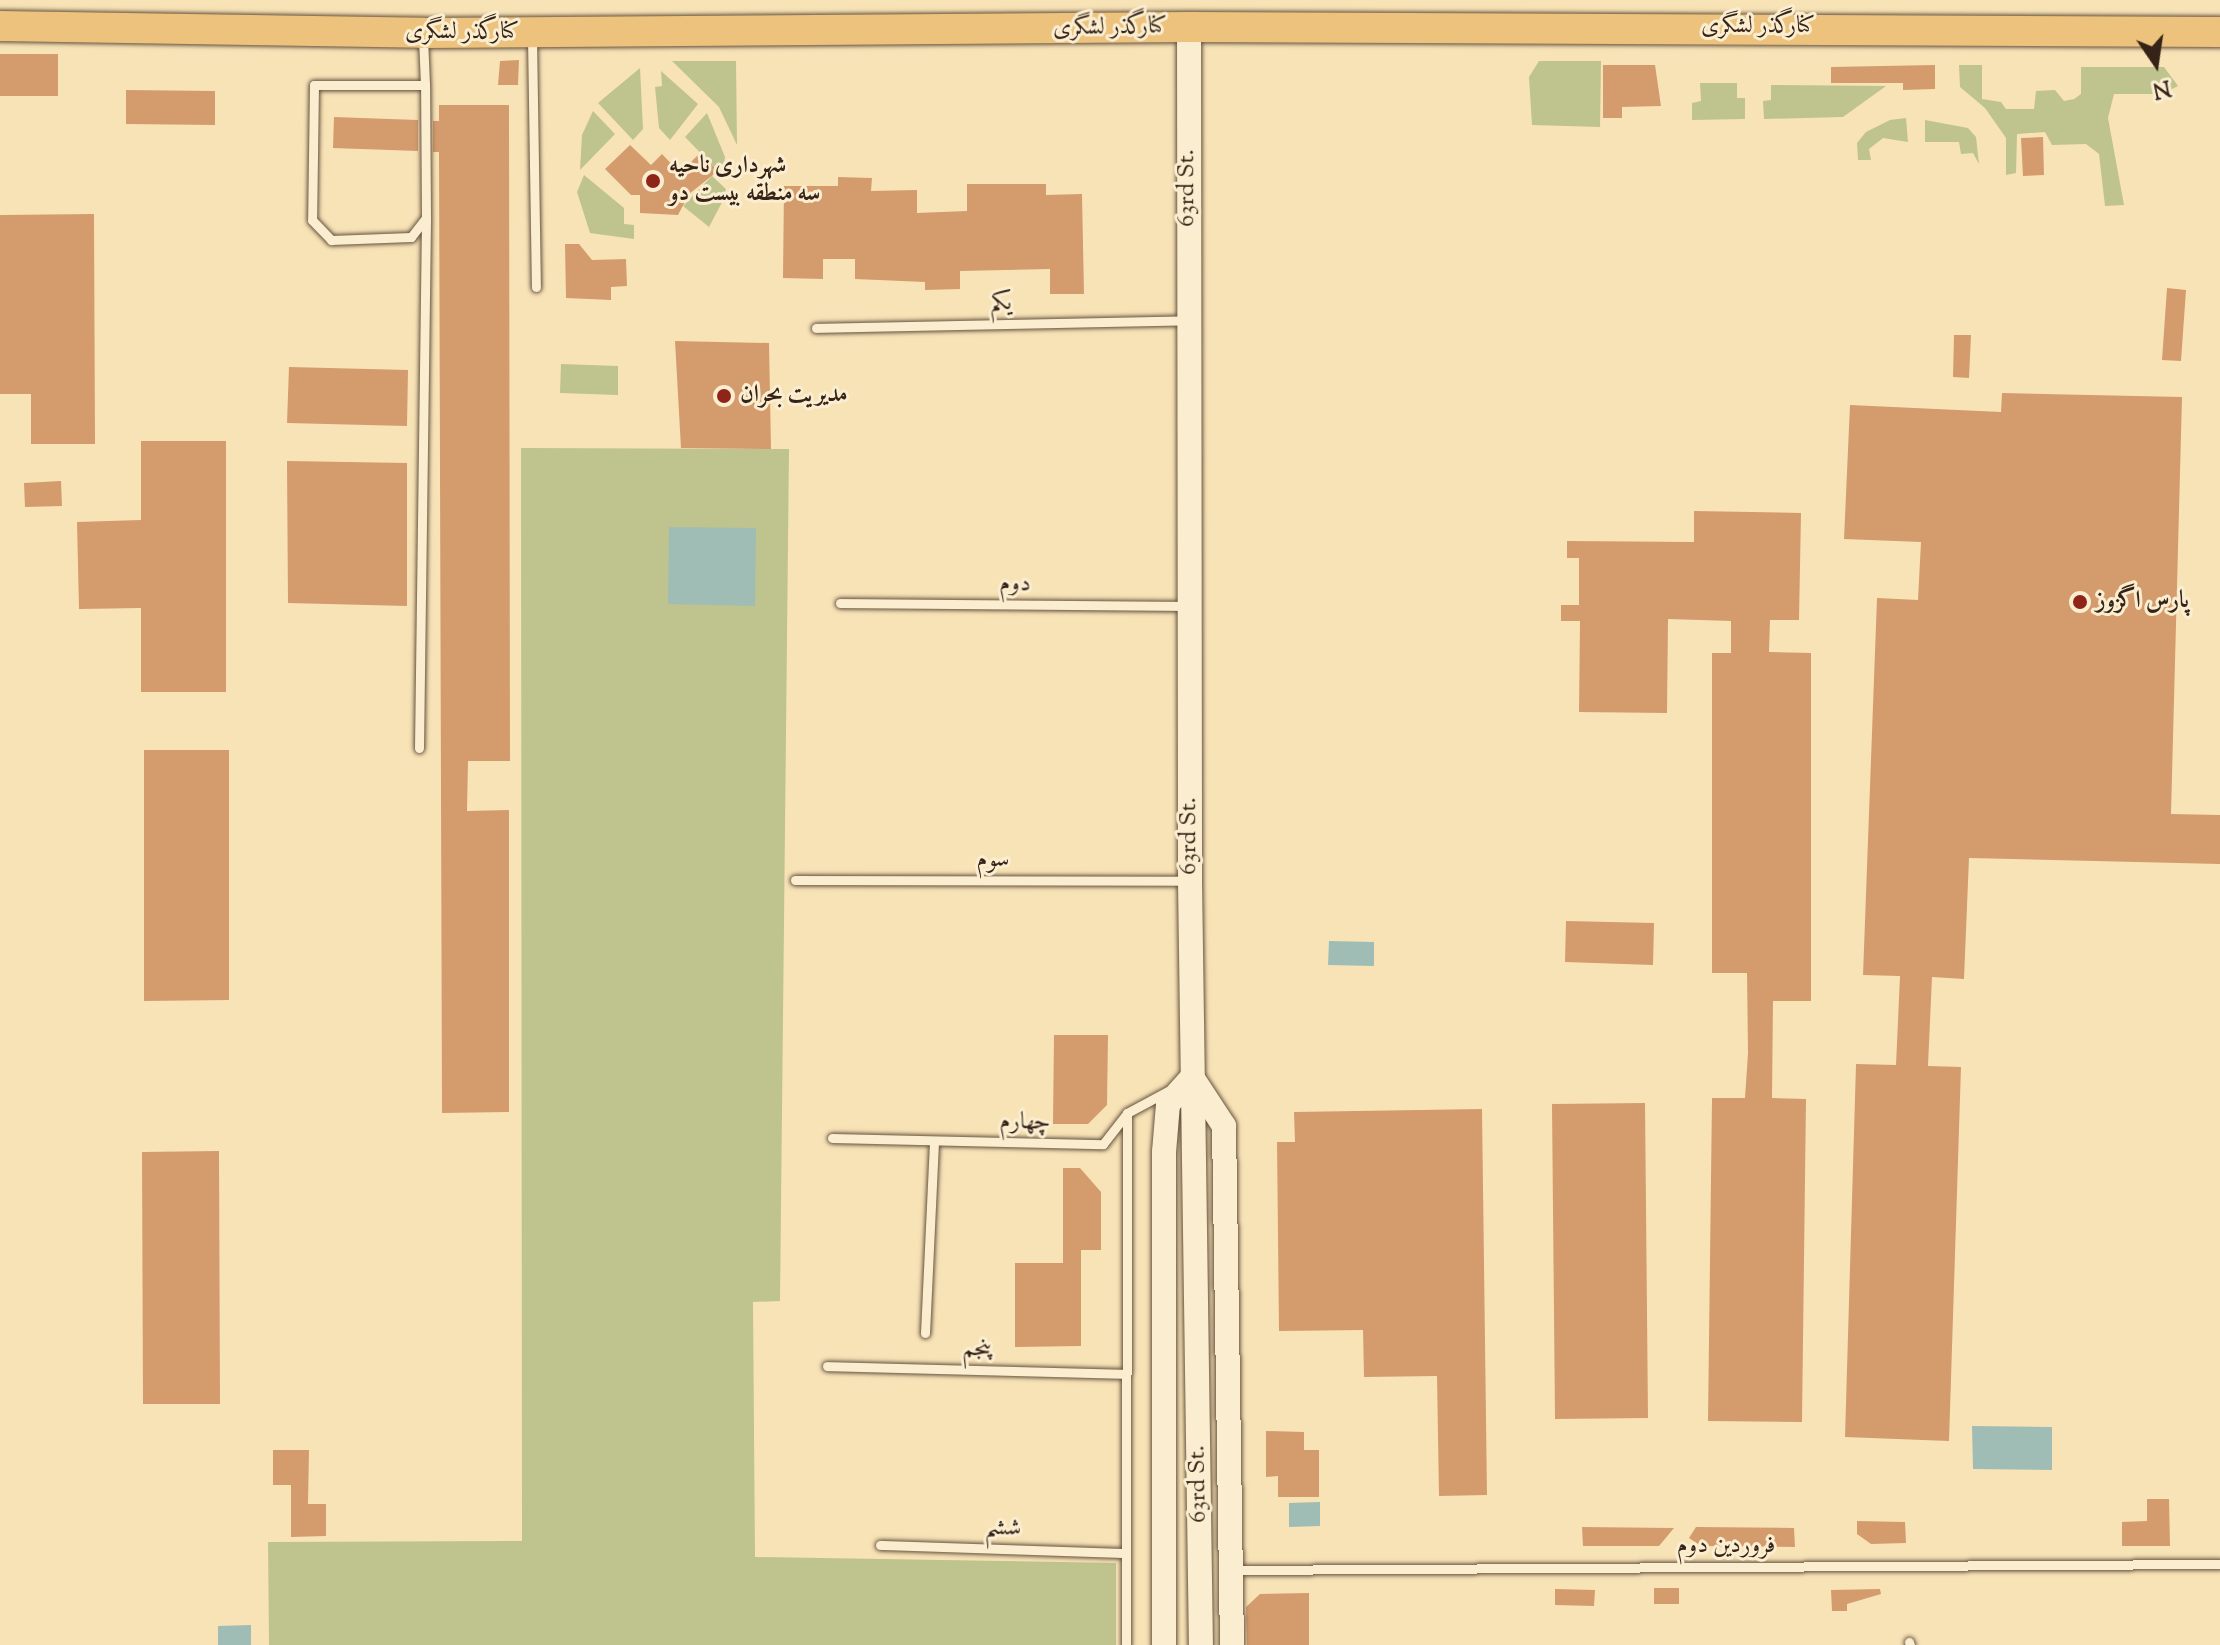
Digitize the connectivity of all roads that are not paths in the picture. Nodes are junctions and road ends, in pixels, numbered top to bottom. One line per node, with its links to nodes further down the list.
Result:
1 (0, 26): 4 (main road, کنارگذر لشگری)
2 (1189, 27): 3 (main road, کنارگذر لشگری); 5 (main road, کنارگذر لشگری); 9 (street, 63rd St.)
3 (2220, 32)
4 (423, 33): 5 (main road, کنارگذر لشگری); 6 (lane)
5 (532, 33): 8 (lane)
6 (425, 85): 7 (lane); 7 (lane)
7 (426, 218): 13 (lane)
8 (536, 287)
9 (1187, 320): 10 (lane, یکم); 12 (street, 63rd St.)
10 (816, 328)
11 (840, 603): 12 (lane, دوم)
12 (1190, 607): 15 (street, 63rd St.)
13 (419, 748)
14 (795, 880): 15 (lane, سوم)
15 (1190, 881): 16 (street, 63rd St.)
16 (1192, 1077): 17 (lane, چهارم); 26 (street); 28 (street); 29 (street, 63rd St.)
17 (1127, 1113): 19 (lane, چهارم); 22 (lane)
18 (832, 1138): 19 (lane, چهارم)
19 (934, 1141): 20 (lane)
20 (925, 1333)
21 (827, 1366): 22 (lane, پنجم)
22 (1126, 1374): 24 (lane)
23 (880, 1545): 24 (lane, ششم)
24 (1126, 1553): 27 (lane)
25 (2220, 1564): 26 (lane, فروردین دوم)
26 (1233, 1570): 30 (street)
27 (1126, 1645)
28 (1164, 1645)
29 (1201, 1645)
30 (1232, 1645)

